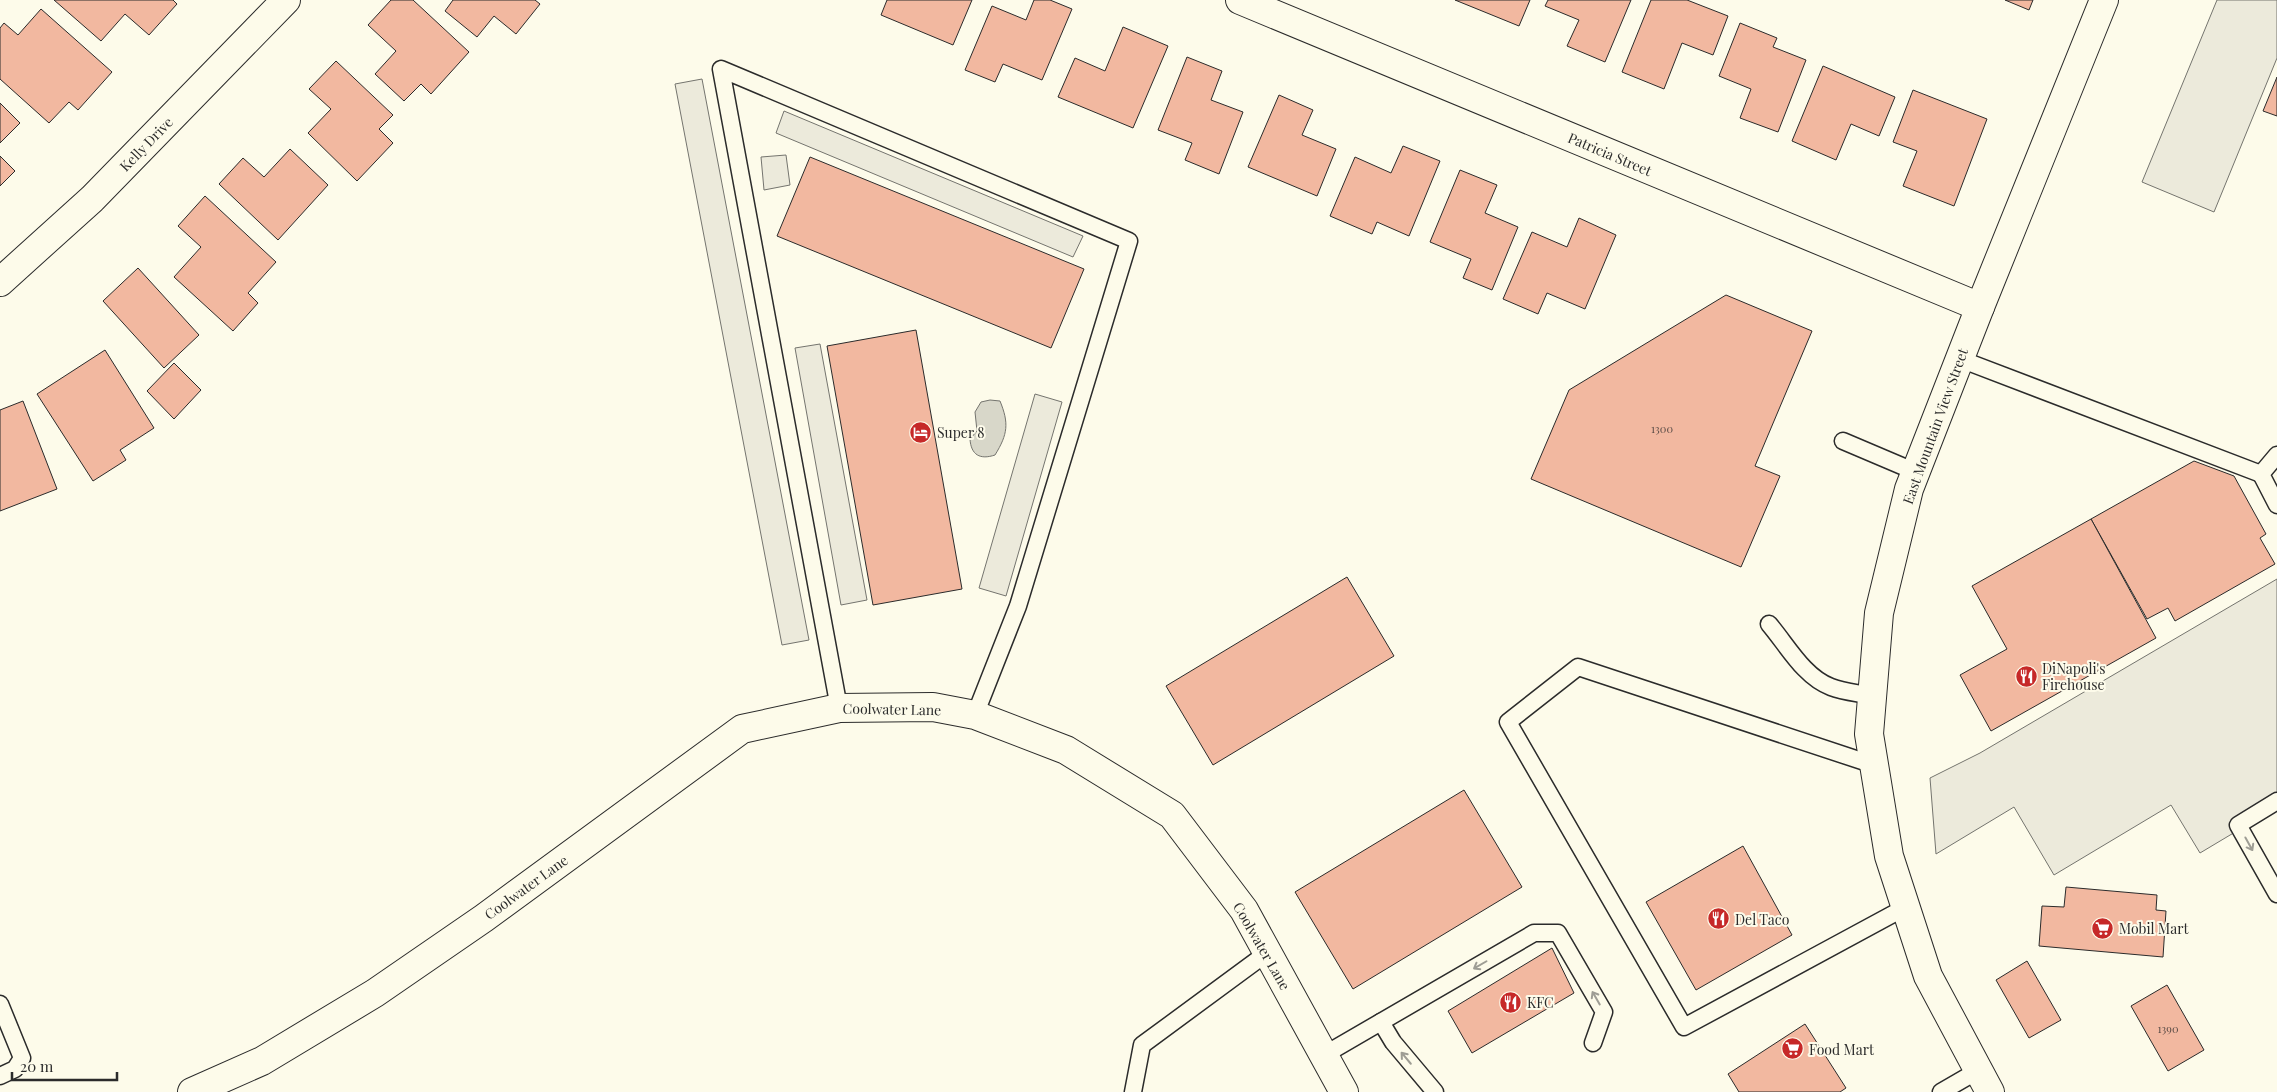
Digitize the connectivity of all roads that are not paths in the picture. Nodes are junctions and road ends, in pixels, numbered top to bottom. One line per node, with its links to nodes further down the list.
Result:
1 (286, 0): 4 (street, Kelly Drive)
2 (1240, 0): 5 (street, Patricia Street)
3 (2104, 0): 5 (street, East Mountain View Street)
4 (0, 282)
5 (1980, 307): 6 (street, East Mountain View Street)
6 (1960, 360): 9 (street, East Mountain View Street); 10 (lane)
7 (1843, 441): 9 (lane)
8 (2277, 455): 10 (lane)
9 (1916, 472): 13 (street, East Mountain View Street)
10 (2260, 474): 11 (lane)
11 (2277, 505)
12 (1769, 624): 13 (lane)
13 (1872, 696): 16 (street, East Mountain View Street)
14 (839, 708): 15 (street, Coolwater Lane); 15 (lane); 27 (street, Coolwater Lane)
15 (975, 715): 20 (street, Coolwater Lane)
16 (1874, 765): 19 (street, East Mountain View Street); 19 (lane)
17 (2277, 802): 18 (lane, one-way to 18)
18 (2277, 894)
19 (1906, 907): 26 (street, East Mountain View Street)
20 (1267, 953): 24 (street, Coolwater Lane); 28 (lane)
21 (0, 1004): 25 (lane)
22 (1382, 1022): 23 (lane, one-way to 22); 24 (lane); 30 (lane, one-way to 22)
23 (1593, 1043)
24 (1324, 1055): 29 (street, Coolwater Lane)
25 (0, 1076)
26 (1984, 1081): 31 (lane)
27 (192, 1092)
28 (1133, 1092)
29 (1344, 1092)
30 (1434, 1092)
31 (1941, 1092)

